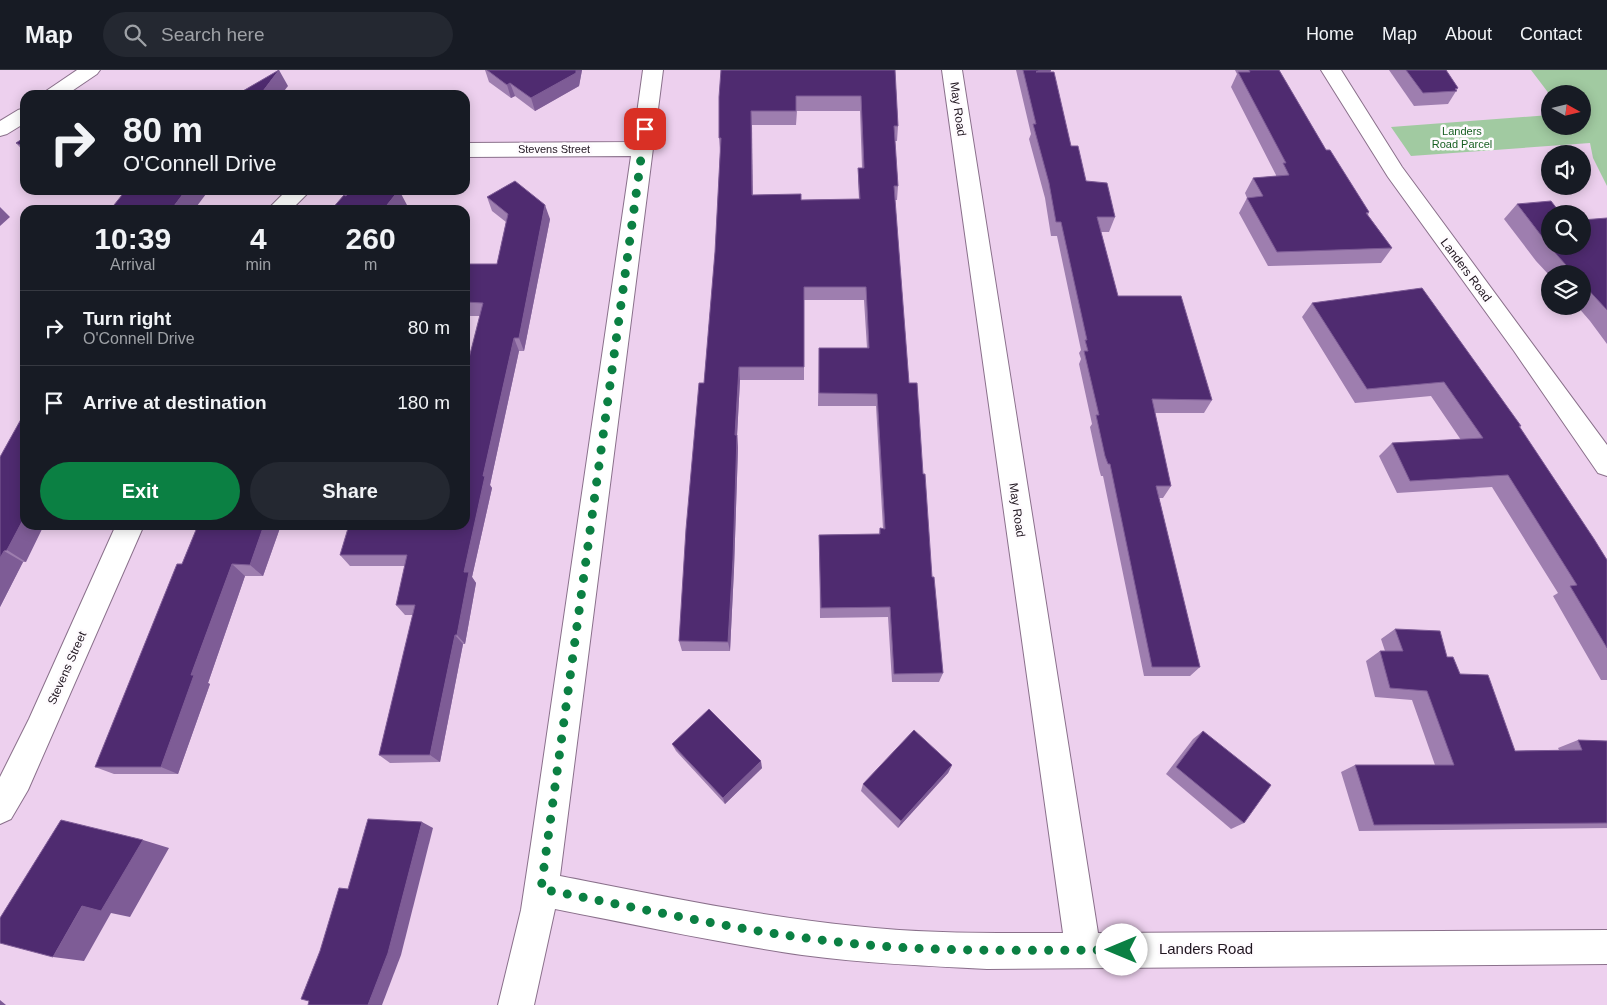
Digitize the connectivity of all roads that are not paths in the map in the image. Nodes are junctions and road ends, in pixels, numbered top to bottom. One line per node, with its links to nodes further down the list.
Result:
1 (90, 70): 5 (street)
2 (653, 70): 8 (street)
3 (952, 70): 17 (street, May Road)
4 (1331, 70): 12 (street, Landers Road)
5 (60, 90)
6 (20, 117): 7 (street)
7 (0, 130)
8 (642, 149): 9 (street, Stevens Street); 15 (street)
9 (470, 150)
10 (294, 195): 11 (street)
11 (284, 205)
12 (1607, 465)
13 (128, 530): 14 (street, Stevens Street)
14 (0, 808)
15 (541, 889): 17 (street, Landers Road); 18 (street)
16 (1607, 947): 17 (street, Landers Road)
17 (1083, 950)
18 (516, 1005)

